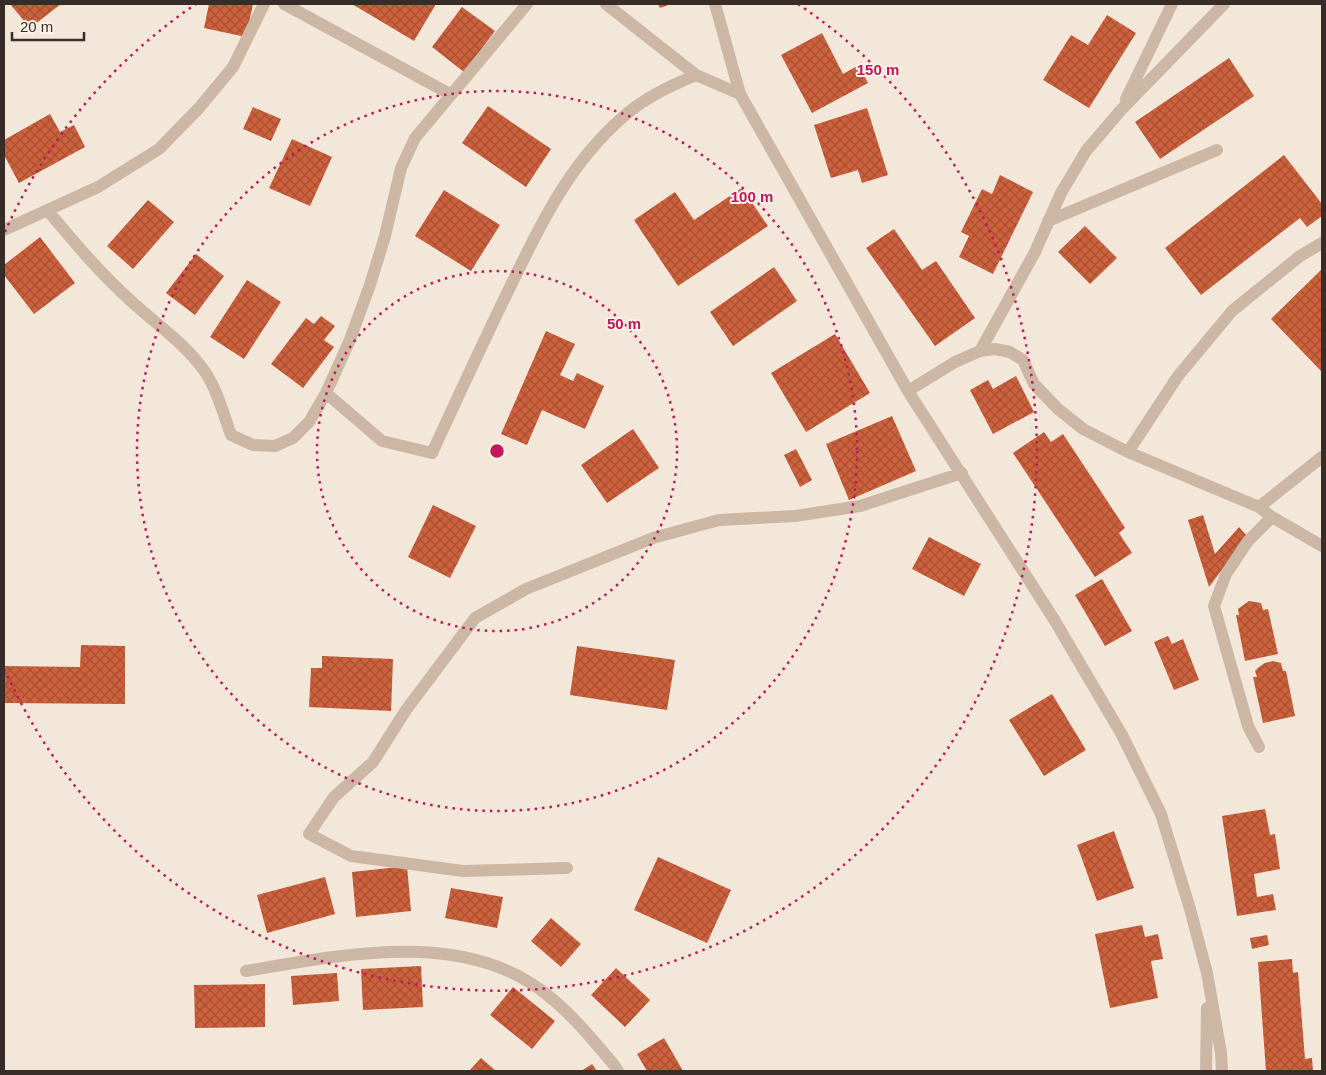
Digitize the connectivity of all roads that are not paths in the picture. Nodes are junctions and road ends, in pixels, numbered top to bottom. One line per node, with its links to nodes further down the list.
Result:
1 (264, 4): 13 (street)
2 (284, 4): 9 (street)
3 (527, 4): 9 (street)
4 (606, 4): 8 (street)
5 (716, 4): 10 (street)
6 (1172, 4): 11 (street)
7 (1224, 4): 11 (street)
8 (696, 75): 10 (street); 19 (street)
9 (450, 94): 19 (street)
10 (740, 94): 18 (street)
11 (1121, 110): 14 (street)
12 (1217, 150): 14 (street)
13 (48, 211): 15 (street); 19 (street)
14 (1048, 221): 17 (street)
15 (6, 226)
16 (1322, 243): 20 (street)
17 (980, 351): 18 (street); 20 (street)
18 (908, 391): 22 (street)
19 (326, 393)
20 (1128, 452): 23 (street)
21 (1322, 457): 23 (street)
22 (962, 473): 27 (street); 29 (street)
23 (1259, 507): 24 (street)
24 (1272, 516): 25 (street); 26 (street)
25 (1322, 546)
26 (1259, 747)
27 (567, 868)
28 (246, 971): 30 (street)
29 (1207, 973): 31 (street); 32 (street)
30 (618, 1071)
31 (1206, 1071)
32 (1222, 1071)

